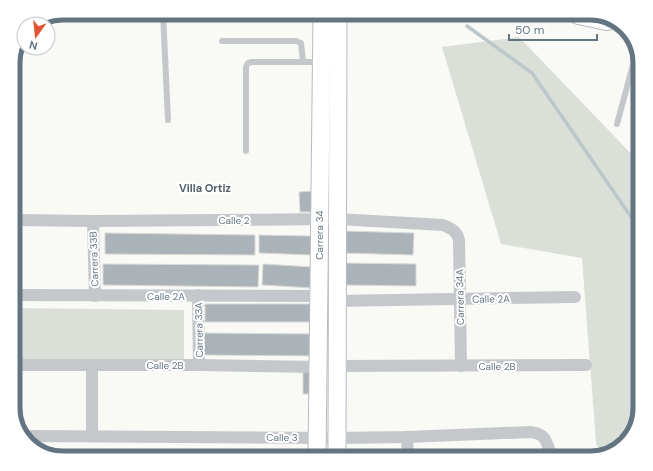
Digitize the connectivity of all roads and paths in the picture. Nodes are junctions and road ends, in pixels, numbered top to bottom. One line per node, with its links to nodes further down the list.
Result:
1 (163, 20): 8 (lane)
2 (322, 20): 6 (street, Carrera 34)
3 (338, 20): 11 (street, Carrera 34)
4 (222, 41): 5 (lane)
5 (303, 61): 6 (lane); 10 (lane)
6 (322, 62): 13 (street, Carrera 34)
7 (633, 65): 9 (lane)
8 (168, 120)
9 (617, 124)
10 (246, 151)
11 (337, 219): 13 (street, Calle 2); 15 (street, Calle 2); 22 (street, Carrera 34)
12 (20, 220): 14 (street, Calle 2)
13 (319, 220): 14 (street, Calle 2); 19 (street, Carrera 34)
14 (93, 221): 18 (street, Carrera 33B)
15 (454, 230): 21 (street, Carrera 34A)
16 (20, 295): 18 (street, Calle 2A)
17 (198, 295): 18 (street, Calle 2A); 19 (street, Calle 2A); 24 (street, Carrera 33A)
18 (95, 296)
19 (319, 296): 29 (street, Carrera 34)
20 (574, 297): 21 (street, Calle 2A)
21 (460, 299): 22 (street, Calle 2A); 28 (street, Carrera 34A)
22 (336, 301): 27 (street, Carrera 34)
23 (20, 365): 26 (street, Calle 2B)
24 (199, 365): 26 (street, Calle 2B); 29 (street, Calle 2B)
25 (586, 365): 28 (street, Calle 2B)
26 (92, 366): 31 (street)
27 (336, 366): 28 (street, Calle 2B); 34 (street, Carrera 34)
28 (461, 366)
29 (318, 368): 32 (street, Carrera 34)
30 (31, 436): 31 (street, Calle 3)
31 (92, 436): 32 (street, Calle 3)
32 (317, 437): 34 (street, Calle 3); 35 (street, Carrera 34)
33 (407, 437): 34 (street, Calle 3); 37 (street); 38 (street, Calle 3)
34 (337, 438): 36 (street, Carrera 34)
35 (317, 451)
36 (337, 451)
37 (408, 451)
38 (549, 451)

